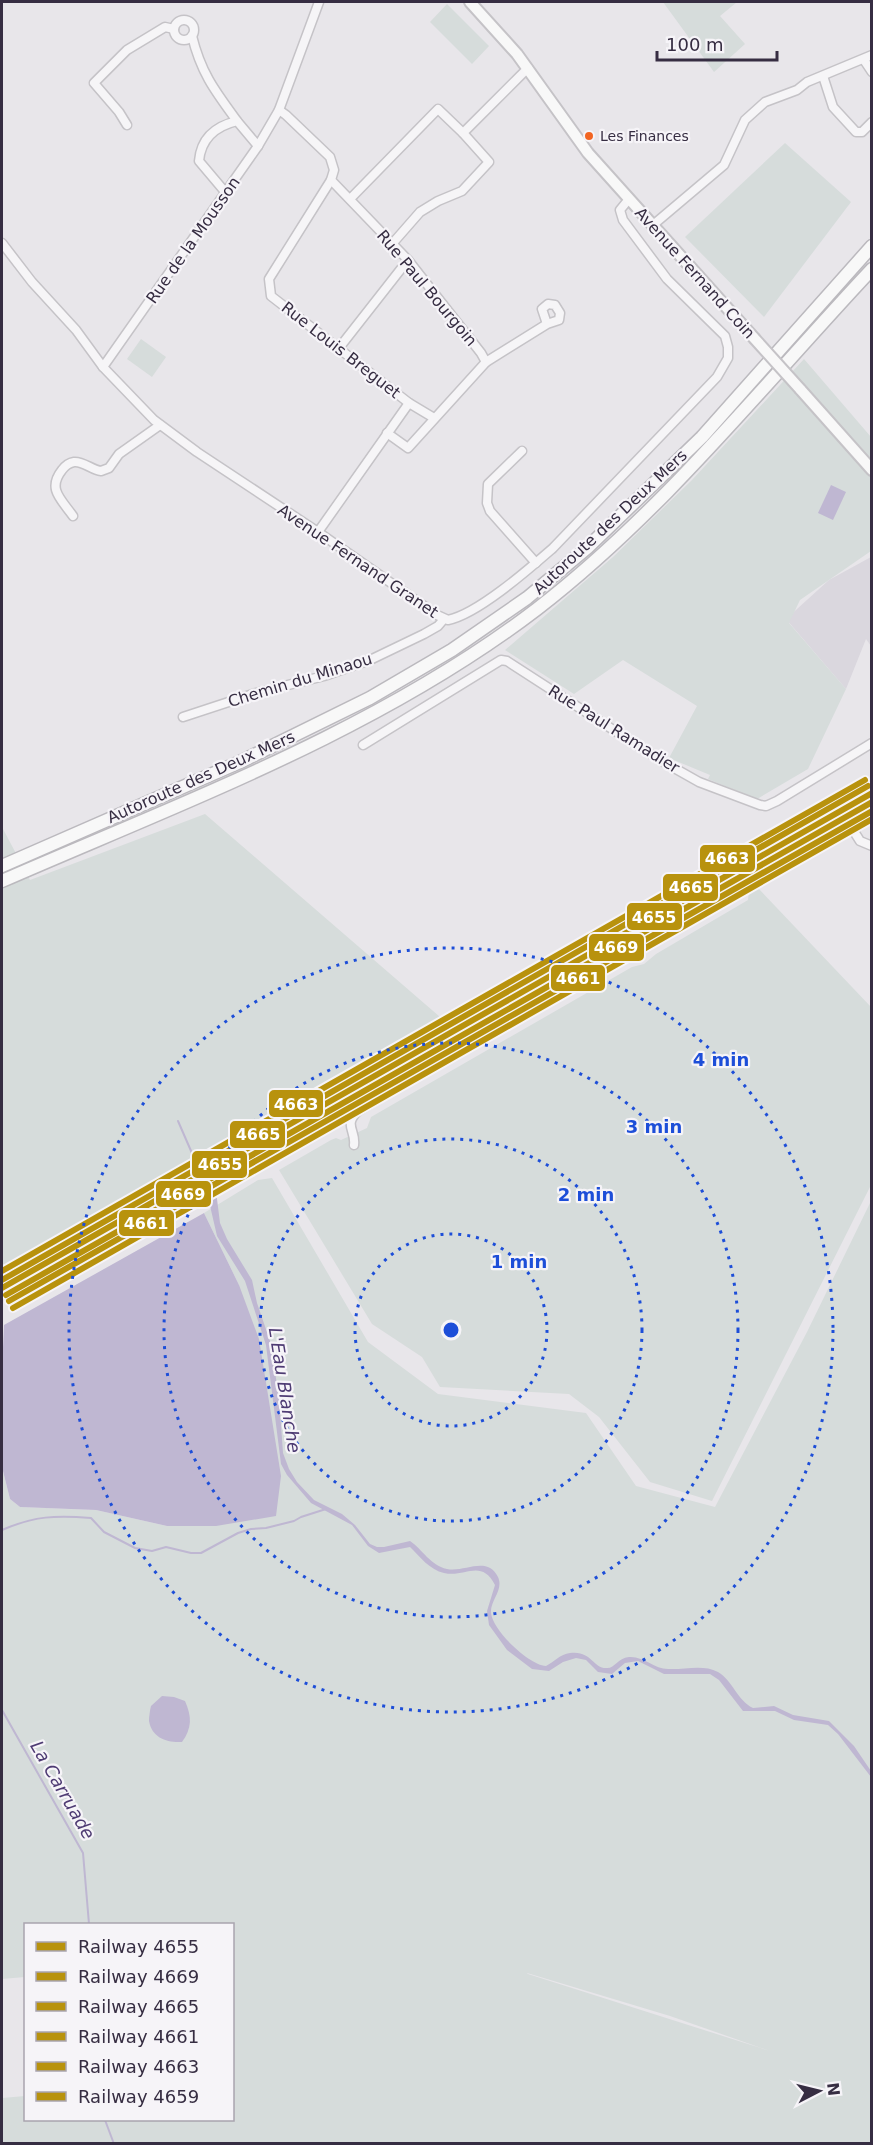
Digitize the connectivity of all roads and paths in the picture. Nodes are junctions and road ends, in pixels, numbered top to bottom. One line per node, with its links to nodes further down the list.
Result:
1 (320, 2): 9 (street, Rue de la Mousson)
2 (471, 2): 6 (main road, Avenue Fernand Coin)
3 (174, 29): 4 (street); 4 (street); 12 (street)
4 (192, 36): 10 (street)
5 (868, 57): 7 (street); 8 (street)
6 (528, 69): 13 (street); 18 (main road, Avenue Fernand Coin)
7 (872, 72)
8 (822, 76): 11 (street); 19 (street)
9 (279, 110): 14 (street, Rue de la Mousson); 15 (street)
10 (237, 121): 14 (street); 16 (street)
11 (872, 122)
12 (127, 125)
13 (463, 133): 17 (street); 21 (street)
14 (258, 146): 16 (street, Rue de la Mousson)
15 (331, 180): 17 (street, Rue Paul Bourgoin); 26 (street, Rue Louis Breguet)
16 (226, 192): 28 (street, Rue de la Mousson)
17 (350, 199): 21 (street, Rue Paul Bourgoin)
18 (629, 199): 19 (main road, Avenue Fernand Coin); 37 (street, Avenue Fernand Granet)
19 (653, 225): 34 (main road, Avenue Fernand Coin, bridge)
20 (2, 243): 28 (street, Avenue Fernand Granet)
21 (392, 244): 23 (street, Rue Paul Bourgoin)
22 (872, 246): 45 (highway, Autoroute des Deux Mers)
23 (408, 260): 26 (street); 27 (street, Rue Paul Bourgoin)
24 (872, 269): 46 (highway, Autoroute des Deux Mers)
25 (547, 324): 27 (street)
26 (339, 348): 29 (street, Rue Louis Breguet)
27 (486, 362): 30 (street, Rue Paul Bourgoin)
28 (103, 366): 31 (street, Avenue Fernand Granet)
29 (408, 403): 30 (street, Rue Louis Breguet); 32 (street)
30 (434, 418): 32 (street, Rue Paul Bourgoin)
31 (160, 425): 35 (street); 36 (street, Avenue Fernand Granet)
32 (387, 433): 36 (street)
33 (522, 451): 37 (street)
34 (872, 470)
35 (73, 516)
36 (318, 532): 38 (street, Avenue Fernand Granet)
37 (536, 563): 38 (street, Avenue Fernand Granet)
38 (444, 619): 39 (street, Chemin du Minaou)
39 (183, 717)
40 (872, 742): 41 (street, Rue Paul Ramadier)
41 (363, 745)
42 (872, 809): 43 (street)
43 (849, 822): 44 (street); 47 (street)
44 (872, 846)
45 (2, 866)
46 (2, 881)
47 (354, 1145)

